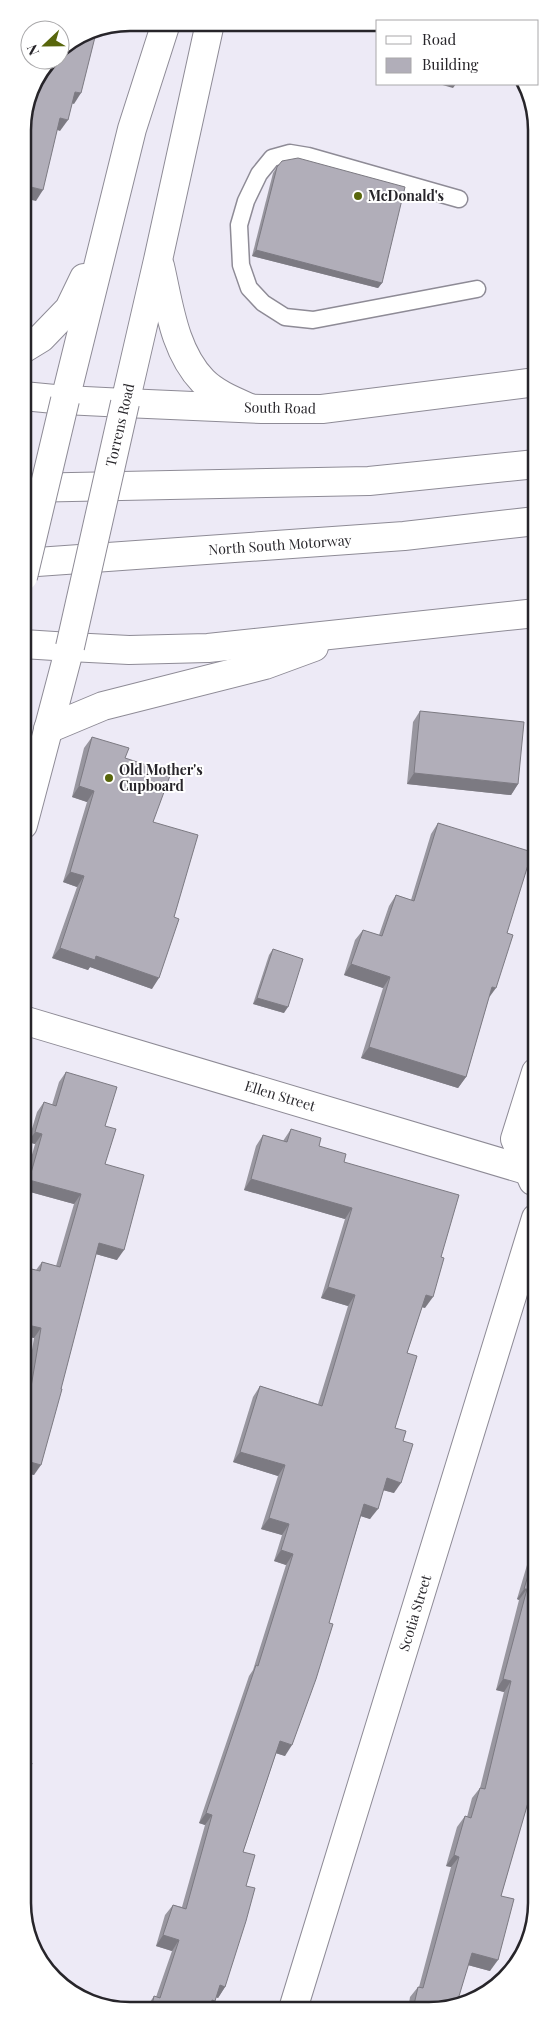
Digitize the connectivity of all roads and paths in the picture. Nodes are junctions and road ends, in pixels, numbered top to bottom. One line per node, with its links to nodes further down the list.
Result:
1 (163, 31): 4 (main road)
2 (208, 31): 5 (main road, Torrens Road)
3 (459, 199): 6 (lane)
4 (106, 234): 7 (main road); 10 (main road)
5 (158, 260): 11 (main road, Torrens Road); 12 (main road)
6 (476, 290)
7 (31, 344)
8 (528, 383): 12 (main road, South Road)
9 (31, 397): 10 (main road, South Road)
10 (65, 400): 11 (main road, South Road); 16 (main road, bridge)
11 (125, 403): 12 (main road, South Road); 21 (main road, Torrens Road, bridge)
12 (250, 408)
13 (528, 465): 14 (main road)
14 (31, 488)
15 (528, 522): 17 (main road, North South Motorway)
16 (31, 543)
17 (31, 562)
18 (528, 614): 19 (main road)
19 (355, 632): 21 (main road); 22 (main road)
20 (31, 645): 21 (main road)
21 (70, 648): 22 (main road, Torrens Road)
22 (48, 729): 23 (main road, Torrens Road)
23 (31, 794)
24 (31, 1022): 27 (main road, Ellen Street)
25 (528, 1098): 26 (main road)
26 (528, 1166)
27 (528, 1175)
28 (528, 1244): 29 (main road, Scotia Street)
29 (295, 2002)

